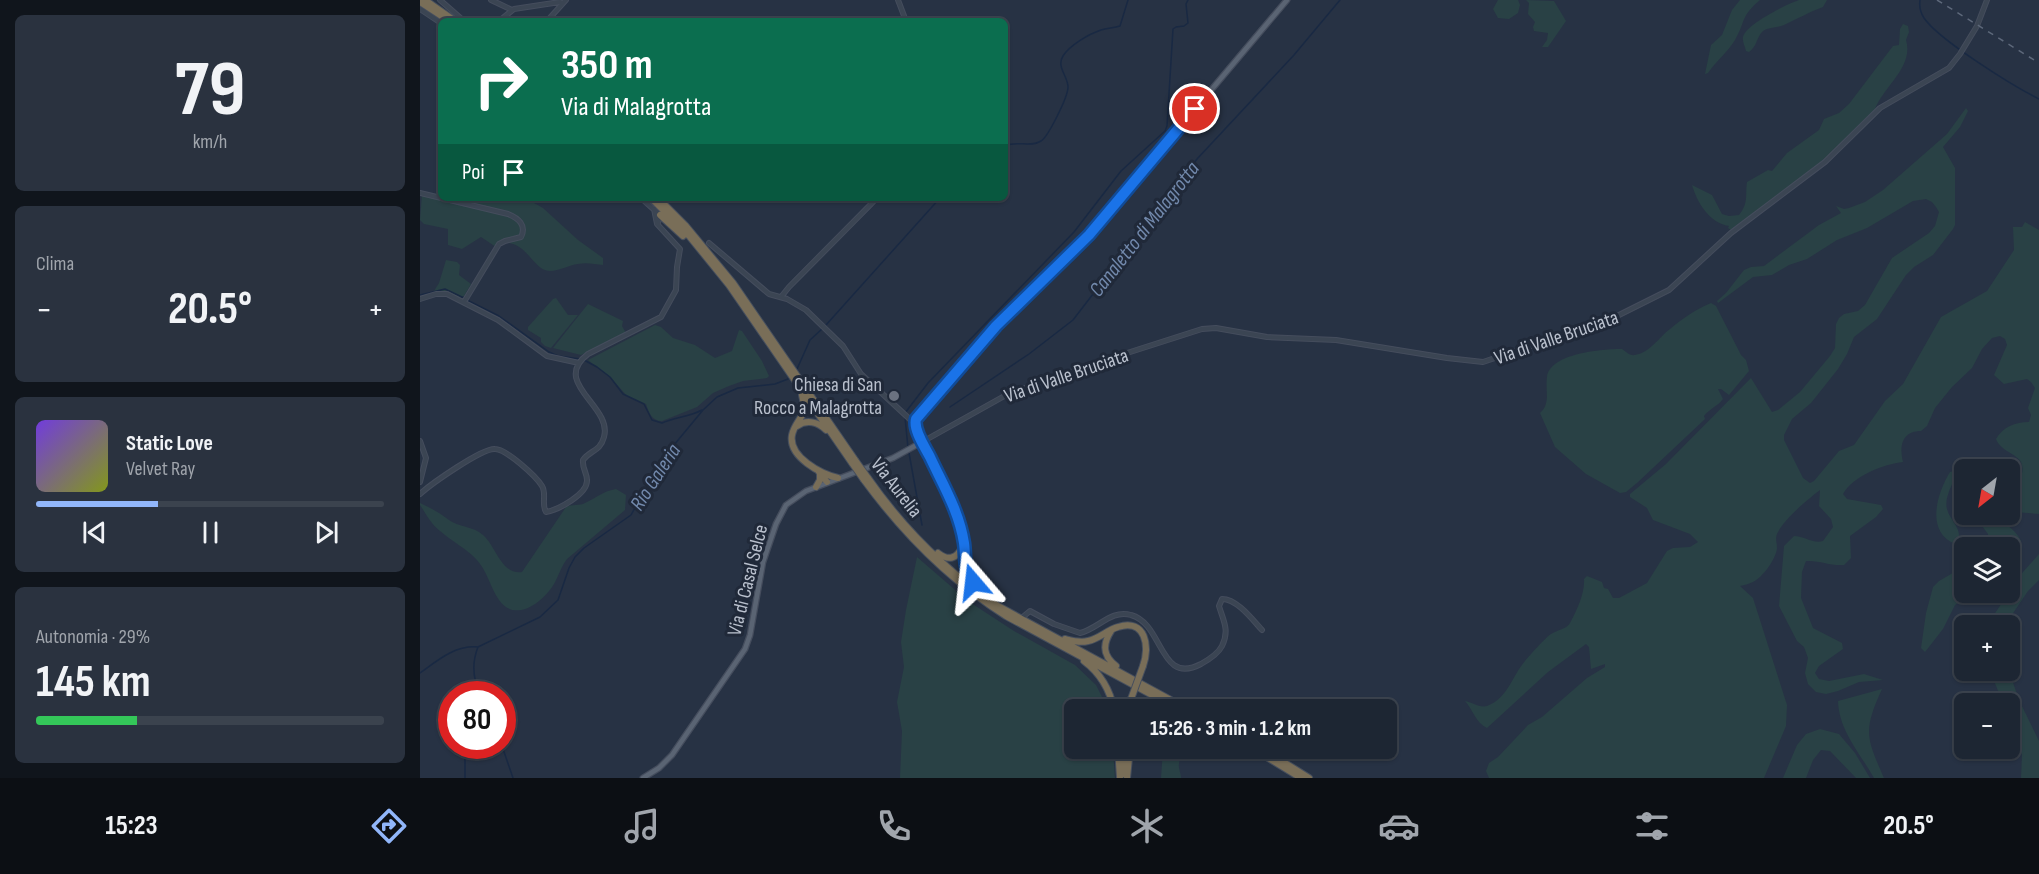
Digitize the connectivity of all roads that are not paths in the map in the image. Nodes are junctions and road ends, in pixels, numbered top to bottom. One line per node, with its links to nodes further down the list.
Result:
1 (425, 0): 13 (highway)
2 (440, 0): 14 (street)
3 (491, 0): 11 (street)
4 (898, 0): 17 (street)
5 (1287, 0): 37 (main road)
6 (1988, 0): 40 (street, Via di Valle Bruciata)
7 (420, 2): 12 (highway)
8 (564, 2): 9 (street); 16 (street)
9 (535, 3): 11 (street)
10 (420, 9): 18 (street)
11 (512, 10): 15 (street)
12 (444, 18)
13 (456, 18)
14 (458, 18)
15 (503, 18)
16 (550, 18)
17 (905, 18)
18 (438, 21)
19 (420, 193): 20 (street)
20 (438, 197)
21 (454, 201): 33 (street)
22 (644, 201): 26 (street)
23 (654, 201): 30 (highway, Via Aurelia)
24 (660, 201): 34 (highway, Via Aurelia)
25 (874, 201): 31 (street)
26 (654, 209): 27 (street); 28 (street)
27 (660, 215): 28 (street); 30 (highway)
28 (658, 225): 35 (street)
29 (709, 243): 31 (street)
30 (717, 271): 34 (highway, Via Aurelia)
31 (782, 297): 37 (street)
32 (420, 299): 33 (street)
33 (465, 300): 35 (street)
34 (784, 359): 36 (highway, Via Aurelia); 42 (highway, Via Aurelia)
35 (581, 361): 49 (street)
36 (794, 378): 38 (highway); 42 (highway, Via Aurelia)
37 (915, 424): 40 (main road)
38 (795, 428): 42 (highway); 43 (highway)
39 (420, 441): 46 (street)
40 (922, 442): 41 (main road); 44 (main road, Via di Casal Selce)
41 (930, 459): 51 (highway)
42 (854, 462): 45 (highway, Via Aurelia, bridge)
43 (821, 472): 44 (highway); 47 (highway); 48 (highway)
44 (838, 478): 47 (main road, Via di Casal Selce)
45 (866, 479): 50 (highway, Via Aurelia); 54 (highway, Via Aurelia)
46 (420, 482)
47 (827, 482): 48 (main road, Via di Casal Selce)
48 (816, 486): 68 (main road, Via di Casal Selce)
49 (420, 494)
50 (907, 527): 51 (highway); 52 (highway, Via Aurelia)
51 (964, 544): 52 (highway)
52 (991, 600): 53 (highway, Via Aurelia)
53 (998, 606): 55 (highway); 61 (highway, Via Aurelia)
54 (1006, 615): 58 (highway); 60 (highway, Via Aurelia)
55 (1024, 616): 56 (highway); 57 (street)
56 (1117, 627): 59 (highway, bridge); 62 (highway)
57 (1262, 630)
58 (1111, 699)
59 (1131, 699)
60 (1160, 699)
61 (1169, 699)
62 (1176, 699)
63 (1120, 759): 69 (highway)
64 (1124, 759): 69 (highway)
65 (1128, 759): 69 (highway)
66 (1270, 759): 70 (highway)
67 (1279, 759): 71 (highway)
68 (643, 778)
69 (1124, 778)
70 (1301, 778)
71 (1309, 778)

